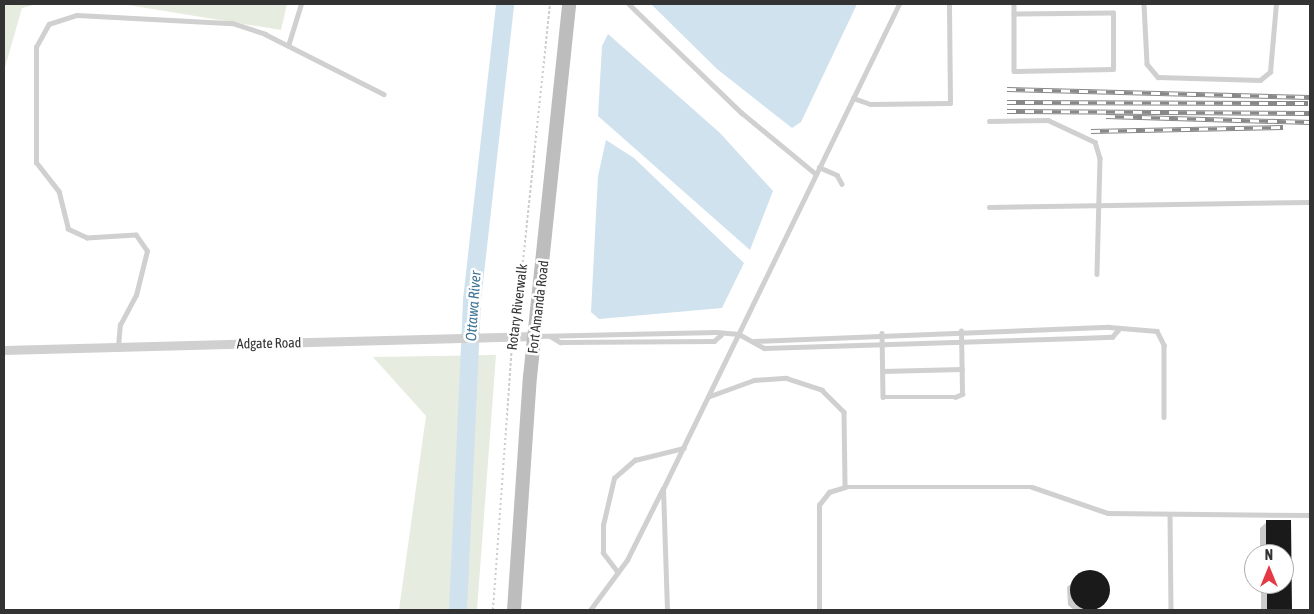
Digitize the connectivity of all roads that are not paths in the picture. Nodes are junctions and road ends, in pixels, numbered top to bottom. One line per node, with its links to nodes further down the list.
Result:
1 (301, 4): 10 (lane)
2 (569, 4): 26 (street, Fort Amanda Road)
3 (630, 4): 15 (lane)
4 (899, 4): 12 (lane)
5 (949, 4): 12 (lane)
6 (1014, 4): 9 (lane)
7 (1144, 4): 8 (lane)
8 (1276, 4)
9 (1014, 14): 9 (lane)
10 (288, 46): 11 (lane); 30 (lane)
11 (384, 94)
12 (853, 98): 14 (lane)
13 (988, 121): 18 (lane)
14 (819, 167): 15 (lane); 16 (lane)
15 (816, 174): 23 (lane)
16 (842, 184)
17 (1310, 202): 18 (lane)
18 (1098, 205): 19 (lane); 20 (lane)
19 (989, 207)
20 (1097, 274)
21 (1118, 330): 22 (lane); 29 (lane); 36 (lane)
22 (960, 331): 24 (lane); 29 (lane)
23 (739, 334): 25 (lane); 28 (lane); 35 (lane)
24 (882, 334): 28 (lane); 31 (lane)
25 (721, 335): 27 (lane); 27 (lane)
26 (534, 336): 27 (lane); 30 (street, Adgate Road); 43 (street, Fort Amanda Road)
27 (550, 336)
28 (754, 341): 31 (lane)
29 (962, 343): 31 (lane); 33 (lane)
30 (118, 346): 32 (street, Adgate Road)
31 (882, 346): 34 (lane)
32 (4, 350)
33 (962, 370): 34 (lane); 34 (lane)
34 (882, 371)
35 (710, 396): 37 (lane); 38 (lane)
36 (1164, 417)
37 (684, 448): 39 (lane); 42 (lane)
38 (845, 488): 40 (lane); 46 (lane)
39 (663, 489): 42 (lane); 45 (lane)
40 (1170, 514): 41 (lane); 47 (lane)
41 (1310, 515)
42 (618, 573): 44 (lane)
43 (514, 610)
44 (590, 610)
45 (667, 610)
46 (819, 610)
47 (1171, 610)

